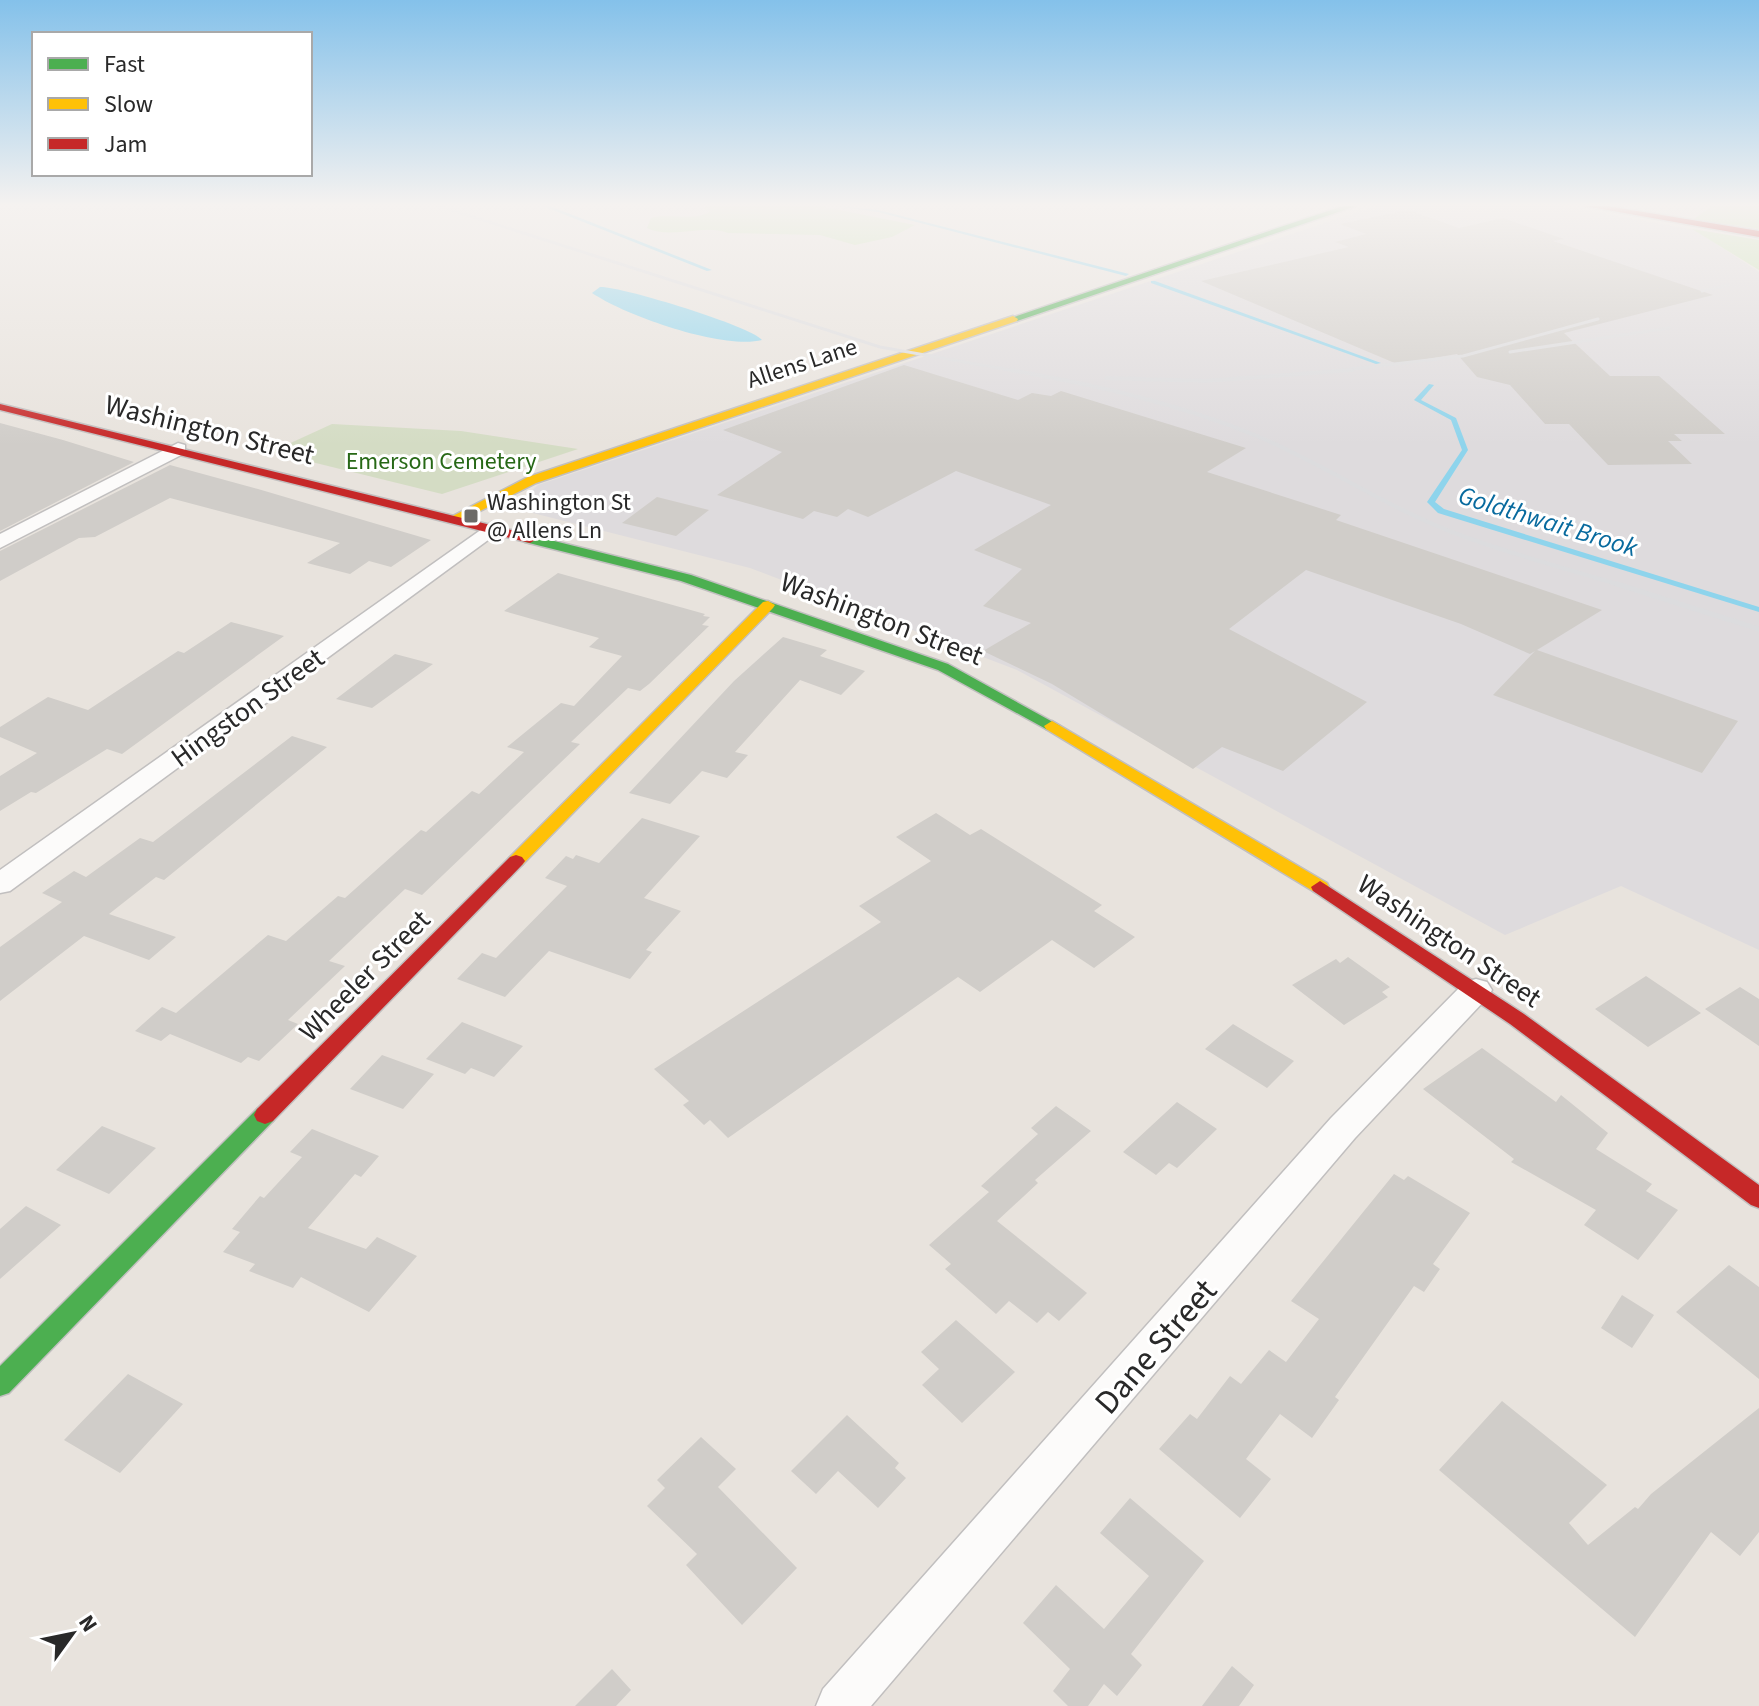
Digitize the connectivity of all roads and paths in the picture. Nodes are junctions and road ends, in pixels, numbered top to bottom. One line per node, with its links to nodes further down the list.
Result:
1 (1113, 286): 4 (street, Allens Lane)
2 (0, 407): 3 (street, Washington Street)
3 (178, 449): 4 (street, Washington Street); 6 (street)
4 (455, 518): 5 (street, Washington Street)
5 (492, 528): 7 (street, Washington Street); 8 (street, Hingston Street)
6 (0, 542)
7 (768, 605): 9 (street, Washington Street); 11 (street, Wheeler Street)
8 (0, 884)
9 (1476, 990): 10 (street, Washington Street); 12 (street, Dane Street)
10 (1759, 1198)
11 (0, 1384)
12 (840, 1706)

